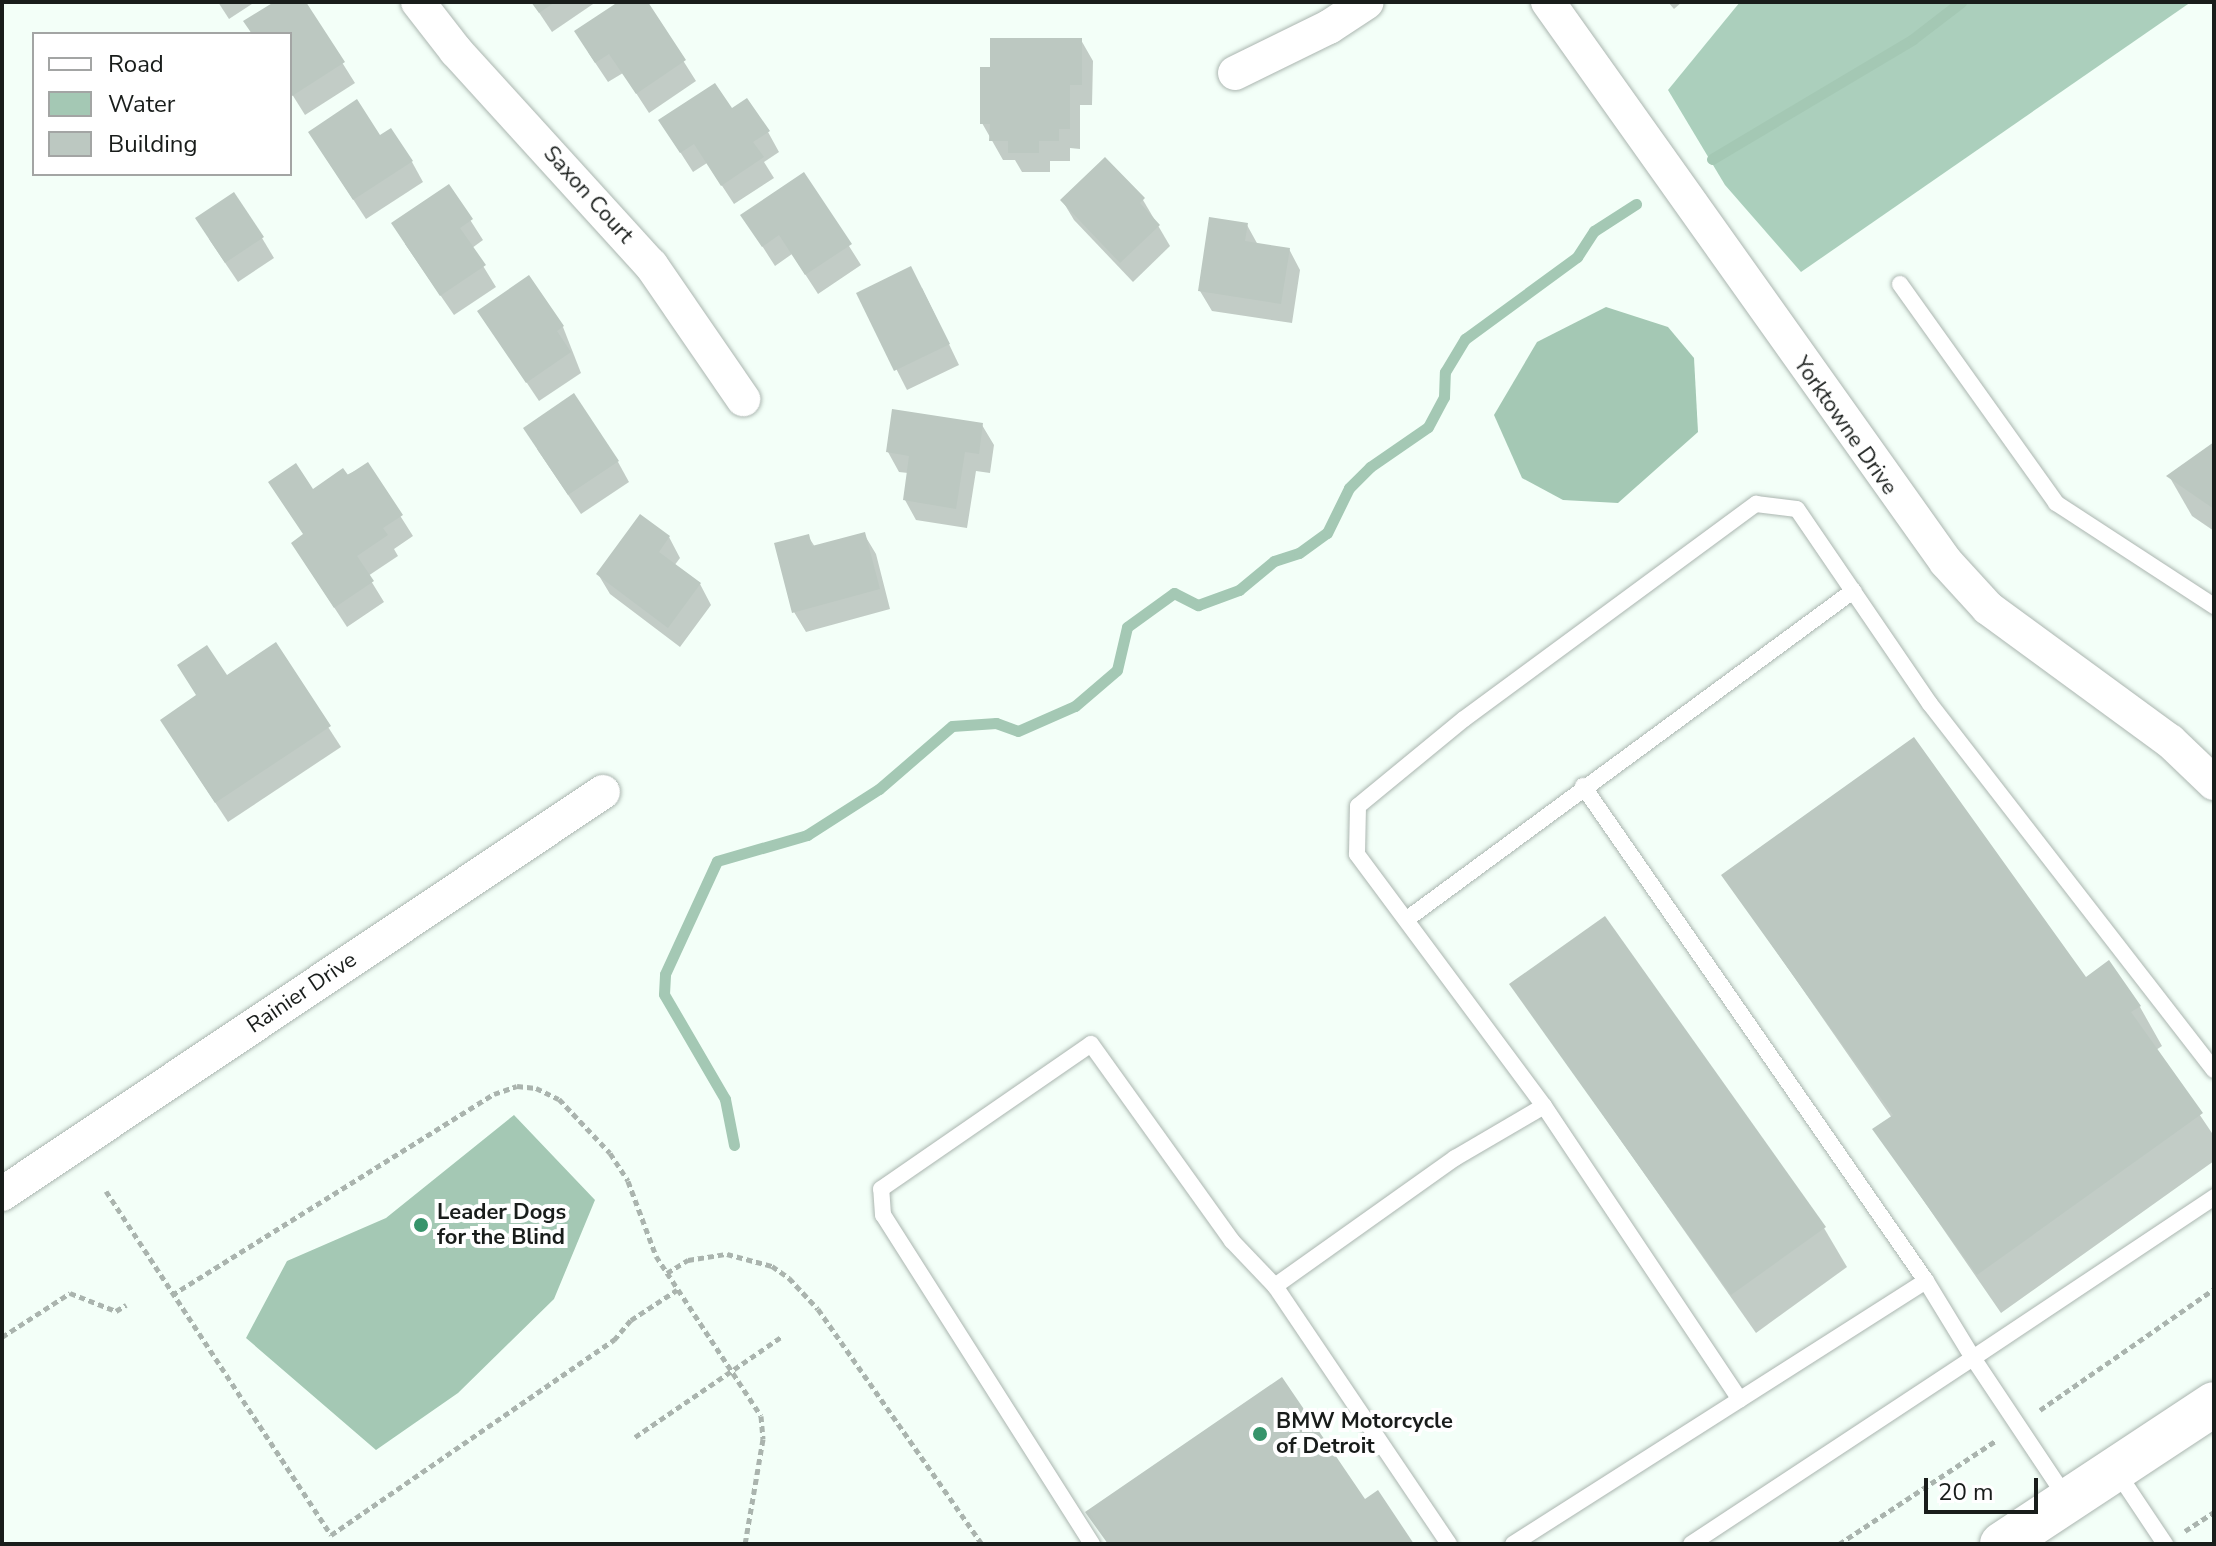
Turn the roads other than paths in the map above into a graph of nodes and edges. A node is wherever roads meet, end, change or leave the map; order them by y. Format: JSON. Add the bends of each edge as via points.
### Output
{"nodes":[{"id":1,"x":418,"y":2,"type":"edge"},
{"id":2,"x":1367,"y":2,"type":"edge"},
{"id":3,"x":1548,"y":2,"type":"edge"},
{"id":4,"x":1235,"y":73,"type":"dead end"},
{"id":5,"x":1900,"y":284,"type":"dead end"},
{"id":6,"x":743,"y":399,"type":"dead end"},
{"id":7,"x":1853,"y":591,"type":"junction"},
{"id":8,"x":2214,"y":606,"type":"edge"},
{"id":9,"x":2214,"y":783,"type":"edge"},
{"id":10,"x":1583,"y":786,"type":"junction"},
{"id":11,"x":603,"y":792,"type":"dead end"},
{"id":12,"x":1407,"y":919,"type":"junction"},
{"id":13,"x":2214,"y":1070,"type":"edge"},
{"id":14,"x":1544,"y":1106,"type":"junction"},
{"id":15,"x":2,"y":1194,"type":"edge"},
{"id":16,"x":2214,"y":1197,"type":"edge"},
{"id":17,"x":1926,"y":1281,"type":"junction"},
{"id":18,"x":1275,"y":1286,"type":"junction"},
{"id":19,"x":1973,"y":1358,"type":"junction"},
{"id":20,"x":1740,"y":1400,"type":"junction"},
{"id":21,"x":2214,"y":1404,"type":"edge"},
{"id":22,"x":2114,"y":1468,"type":"junction"},
{"id":23,"x":2068,"y":1500,"type":"junction"},
{"id":24,"x":1092,"y":1544,"type":"edge"},
{"id":25,"x":1449,"y":1544,"type":"edge"},
{"id":26,"x":1513,"y":1544,"type":"edge"},
{"id":27,"x":1691,"y":1544,"type":"edge"},
{"id":28,"x":2002,"y":1544,"type":"edge"},
{"id":29,"x":2165,"y":1544,"type":"edge"}],
"edges":[{"from":1,"to":6,"type":"street","name":"Saxon Court","via":[[456,51],[651,265]]},
{"from":2,"to":4,"type":"street","via":[[1329,27]]},
{"from":3,"to":9,"type":"street","name":"Yorktowne Drive","via":[[1946,562],[1988,608],[2170,741]]},
{"from":5,"to":8,"type":"lane","via":[[2056,503]]},
{"from":7,"to":10,"type":"lane"},
{"from":7,"to":12,"type":"lane","via":[[1797,509],[1756,504],[1464,719],[1358,806],[1357,854]]},
{"from":7,"to":13,"type":"lane","via":[[1993,789]]},
{"from":10,"to":12,"type":"lane"},
{"from":10,"to":17,"type":"lane"},
{"from":11,"to":15,"type":"street","name":"Rainier Drive"},
{"from":12,"to":14,"type":"lane"},
{"from":14,"to":18,"type":"lane","via":[[1455,1158]]},
{"from":14,"to":20,"type":"lane"},
{"from":16,"to":19,"type":"lane"},
{"from":17,"to":19,"type":"lane"},
{"from":17,"to":20,"type":"lane"},
{"from":18,"to":24,"type":"lane","via":[[1232,1241],[1091,1044],[881,1189],[883,1215]]},
{"from":18,"to":25,"type":"lane"},
{"from":19,"to":23,"type":"lane"},
{"from":19,"to":27,"type":"lane"},
{"from":20,"to":26,"type":"lane"},
{"from":21,"to":22,"type":"main road"},
{"from":22,"to":23,"type":"main road"},
{"from":22,"to":29,"type":"lane"},
{"from":23,"to":28,"type":"main road"}]}
